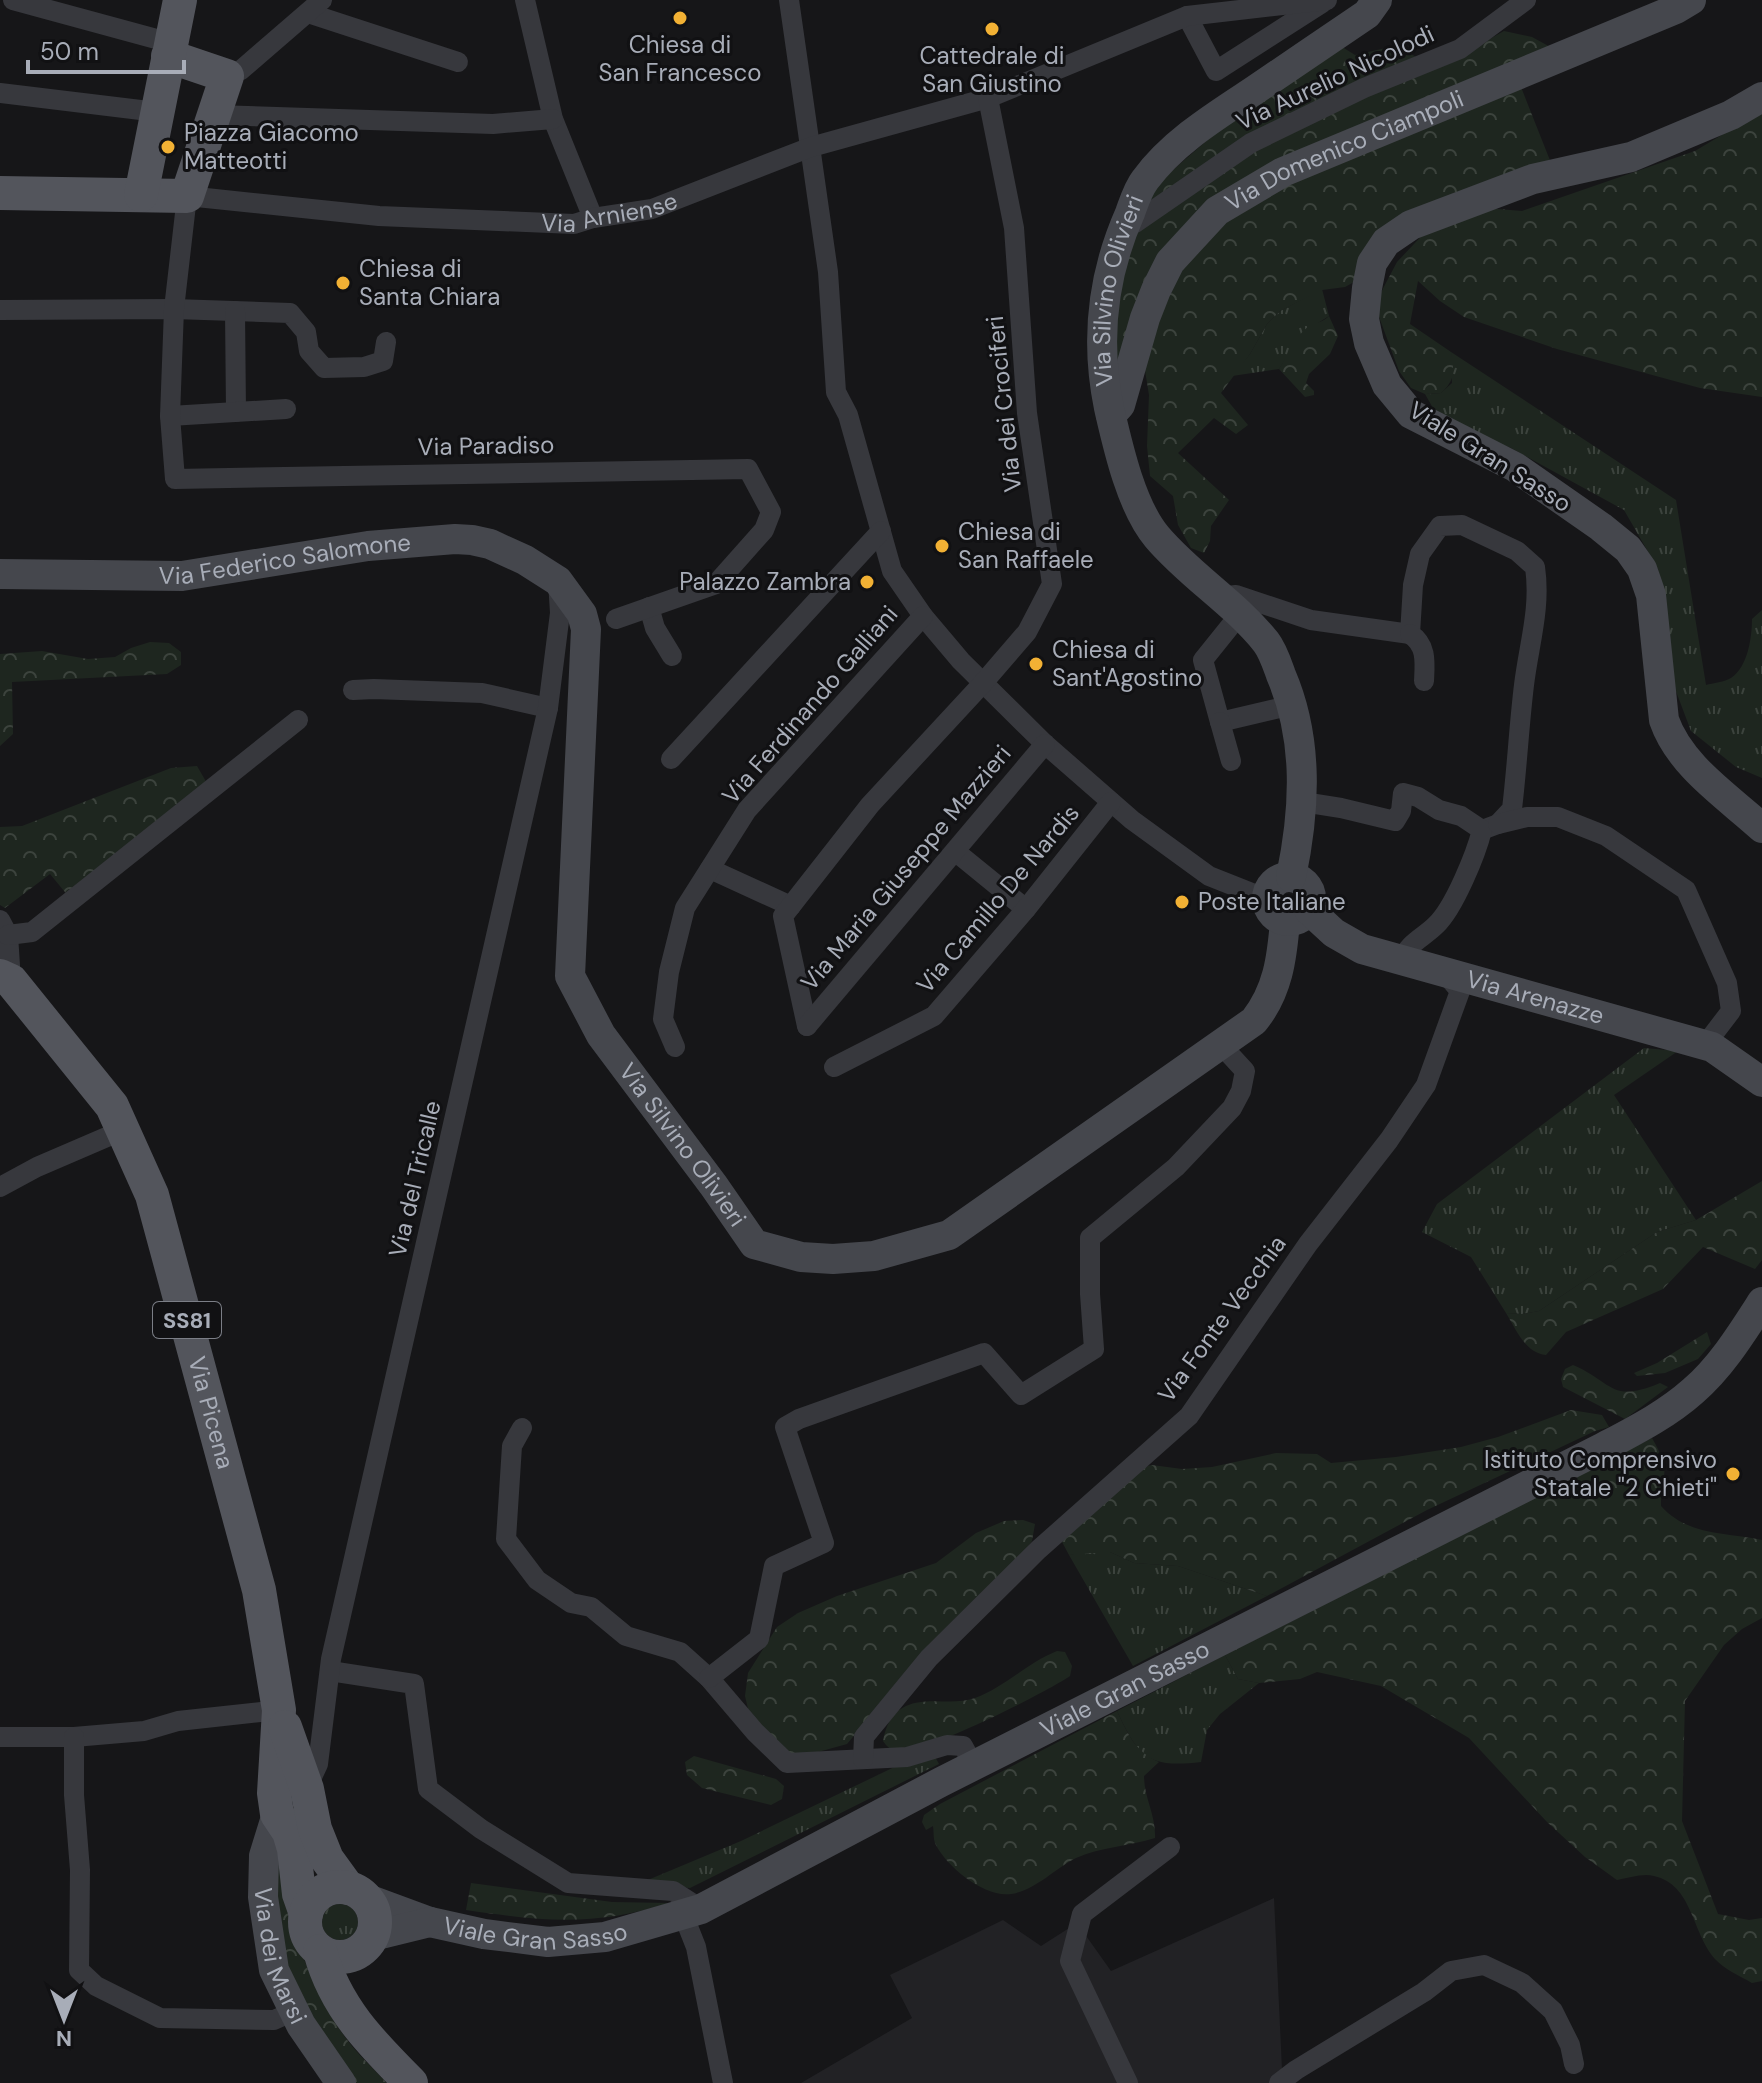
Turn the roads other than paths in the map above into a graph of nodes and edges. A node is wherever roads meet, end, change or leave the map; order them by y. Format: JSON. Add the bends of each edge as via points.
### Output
{"nodes":[{"id":1,"x":13,"y":0,"type":"edge"},
{"id":2,"x":180,"y":0,"type":"edge"},
{"id":3,"x":525,"y":0,"type":"edge"},
{"id":4,"x":789,"y":0,"type":"edge"},
{"id":5,"x":1326,"y":0,"type":"edge"},
{"id":6,"x":1377,"y":0,"type":"edge"},
{"id":7,"x":1526,"y":0,"type":"edge"},
{"id":8,"x":1691,"y":0,"type":"edge"},
{"id":9,"x":315,"y":6,"type":"edge"},
{"id":10,"x":1187,"y":16,"type":"junction"},
{"id":11,"x":170,"y":49,"type":"junction"},
{"id":12,"x":458,"y":62,"type":"dead end"},
{"id":13,"x":227,"y":76,"type":"junction"},
{"id":14,"x":0,"y":93,"type":"edge"},
{"id":15,"x":1762,"y":97,"type":"edge"},
{"id":16,"x":988,"y":98,"type":"junction"},
{"id":17,"x":157,"y":112,"type":"junction"},
{"id":18,"x":215,"y":115,"type":"junction"},
{"id":19,"x":553,"y":119,"type":"junction"},
{"id":20,"x":811,"y":147,"type":"junction"},
{"id":21,"x":0,"y":193,"type":"edge"},
{"id":22,"x":141,"y":195,"type":"junction"},
{"id":23,"x":187,"y":196,"type":"junction"},
{"id":24,"x":593,"y":218,"type":"junction"},
{"id":25,"x":1125,"y":225,"type":"junction"},
{"id":26,"x":174,"y":309,"type":"junction"},
{"id":27,"x":0,"y":310,"type":"edge"},
{"id":28,"x":235,"y":311,"type":"junction"},
{"id":29,"x":386,"y":342,"type":"dead end"},
{"id":30,"x":286,"y":409,"type":"dead end"},
{"id":31,"x":236,"y":412,"type":"junction"},
{"id":32,"x":1111,"y":415,"type":"junction"},
{"id":33,"x":170,"y":416,"type":"junction"},
{"id":34,"x":881,"y":531,"type":"junction"},
{"id":35,"x":0,"y":574,"type":"edge"},
{"id":36,"x":558,"y":581,"type":"junction"},
{"id":37,"x":1230,"y":606,"type":"junction"},
{"id":38,"x":649,"y":607,"type":"junction"},
{"id":39,"x":923,"y":616,"type":"junction"},
{"id":40,"x":605,"y":623,"type":"junction"},
{"id":41,"x":1410,"y":634,"type":"junction"},
{"id":42,"x":672,"y":656,"type":"dead end"},
{"id":43,"x":1424,"y":681,"type":"dead end"},
{"id":44,"x":983,"y":683,"type":"junction"},
{"id":45,"x":353,"y":690,"type":"dead end"},
{"id":46,"x":1292,"y":705,"type":"junction"},
{"id":47,"x":548,"y":708,"type":"junction"},
{"id":48,"x":298,"y":720,"type":"dead end"},
{"id":49,"x":1220,"y":722,"type":"junction"},
{"id":50,"x":1045,"y":744,"type":"junction"},
{"id":51,"x":671,"y":759,"type":"dead end"},
{"id":52,"x":1231,"y":761,"type":"dead end"},
{"id":53,"x":1111,"y":802,"type":"junction"},
{"id":54,"x":1303,"y":802,"type":"junction"},
{"id":55,"x":1490,"y":827,"type":"junction"},
{"id":56,"x":1762,"y":828,"type":"edge"},
{"id":57,"x":956,"y":852,"type":"junction"},
{"id":58,"x":710,"y":869,"type":"junction"},
{"id":59,"x":1026,"y":909,"type":"junction"},
{"id":60,"x":1287,"y":910,"type":"junction"},
{"id":61,"x":787,"y":911,"type":"junction"},
{"id":62,"x":4,"y":927,"type":"edge"},
{"id":63,"x":1402,"y":960,"type":"junction"},
{"id":64,"x":1444,"y":972,"type":"junction"},
{"id":65,"x":3,"y":979,"type":"edge"},
{"id":66,"x":1705,"y":1045,"type":"junction"},
{"id":67,"x":1222,"y":1046,"type":"junction"},
{"id":68,"x":675,"y":1047,"type":"dead end"},
{"id":69,"x":834,"y":1067,"type":"dead end"},
{"id":70,"x":1762,"y":1082,"type":"edge"},
{"id":71,"x":123,"y":1130,"type":"junction"},
{"id":72,"x":0,"y":1187,"type":"edge"},
{"id":73,"x":1762,"y":1302,"type":"edge"},
{"id":74,"x":522,"y":1428,"type":"dead end"},
{"id":75,"x":330,"y":1671,"type":"junction"},
{"id":76,"x":709,"y":1678,"type":"junction"},
{"id":77,"x":279,"y":1710,"type":"junction"},
{"id":78,"x":0,"y":1737,"type":"edge"},
{"id":79,"x":74,"y":1737,"type":"junction"},
{"id":80,"x":863,"y":1759,"type":"junction"},
{"id":81,"x":974,"y":1766,"type":"junction"},
{"id":82,"x":285,"y":1794,"type":"junction"},
{"id":83,"x":1170,"y":1847,"type":"dead end"},
{"id":84,"x":357,"y":1893,"type":"junction"},
{"id":85,"x":692,"y":1912,"type":"junction"},
{"id":86,"x":306,"y":1914,"type":"junction"},
{"id":87,"x":430,"y":1922,"type":"junction"},
{"id":88,"x":370,"y":1940,"type":"junction"},
{"id":89,"x":320,"y":1951,"type":"junction"},
{"id":90,"x":294,"y":2011,"type":"junction"},
{"id":91,"x":351,"y":2013,"type":"junction"},
{"id":92,"x":1574,"y":2064,"type":"dead end"},
{"id":93,"x":341,"y":2083,"type":"edge"},
{"id":94,"x":411,"y":2083,"type":"edge"},
{"id":95,"x":723,"y":2083,"type":"edge"},
{"id":96,"x":1128,"y":2083,"type":"edge"},
{"id":97,"x":1279,"y":2083,"type":"edge"}],
"edges":[{"from":1,"to":11,"type":"street"},
{"from":2,"to":11,"type":"main road"},
{"from":3,"to":19,"type":"street"},
{"from":4,"to":20,"type":"street"},
{"from":5,"to":10,"type":"street","name":"Via Arniense"},
{"from":5,"to":10,"type":"street","name":"Via Arniense","via":[[1216,71]]},
{"from":6,"to":25,"type":"street","name":"Via Silvino Olivieri","via":[[1367,14],[1181,142],[1143,181]]},
{"from":7,"to":25,"type":"street","name":"Via Aurelio Nicolodi","via":[[1460,49],[1251,143]]},
{"from":8,"to":32,"type":"street","name":"Via Domenico Ciampoli","via":[[1283,172],[1217,211],[1170,262],[1145,318],[1120,405]]},
{"from":9,"to":12,"type":"street"},
{"from":9,"to":13,"type":"street","via":[[241,70]]},
{"from":10,"to":16,"type":"street","name":"Via Arniense"},
{"from":11,"to":13,"type":"main road"},
{"from":11,"to":17,"type":"main road"},
{"from":13,"to":18,"type":"main road"},
{"from":14,"to":17,"type":"street"},
{"from":15,"to":56,"type":"street","name":"Viale Gran Sasso","via":[[1631,157],[1533,179],[1411,225],[1386,242],[1372,263],[1364,319],[1387,385],[1411,414],[1515,467],[1628,549],[1651,595],[1670,736],[1684,758]]},
{"from":16,"to":20,"type":"street","name":"Via Arniense"},
{"from":16,"to":44,"type":"street","name":"Via dei Crociferi","via":[[1014,228],[1027,413],[1052,584],[1027,632]]},
{"from":17,"to":22,"type":"main road"},
{"from":18,"to":19,"type":"street","via":[[493,124]]},
{"from":18,"to":23,"type":"main road"},
{"from":19,"to":24,"type":"street"},
{"from":20,"to":24,"type":"street","name":"Via Arniense","via":[[652,209]]},
{"from":20,"to":34,"type":"street","via":[[828,272],[836,392],[848,415]]},
{"from":21,"to":22,"type":"main road","name":"Via Arniense"},
{"from":22,"to":23,"type":"main road","name":"Via Arniense"},
{"from":23,"to":24,"type":"street","name":"Via Arniense","via":[[483,222],[557,226]]},
{"from":23,"to":26,"type":"street"},
{"from":25,"to":32,"type":"street","name":"Via Silvino Olivieri","via":[[1101,325]]},
{"from":26,"to":27,"type":"street"},
{"from":26,"to":28,"type":"street"},
{"from":26,"to":33,"type":"street"},
{"from":28,"to":29,"type":"street","via":[[290,313],[324,368],[383,361]]},
{"from":28,"to":31,"type":"street"},
{"from":30,"to":31,"type":"street"},
{"from":31,"to":33,"type":"street"},
{"from":32,"to":37,"type":"street","name":"Via Silvino Olivieri","via":[[1144,517]]},
{"from":33,"to":38,"type":"street","name":"Via Paradiso","via":[[175,479],[748,469],[771,512],[764,530],[716,584]]},
{"from":34,"to":39,"type":"street","via":[[892,571]]},
{"from":34,"to":51,"type":"street"},
{"from":35,"to":36,"type":"street","name":"Via Federico Salomone","via":[[182,576],[368,546],[455,539],[490,544]]},
{"from":36,"to":40,"type":"street","via":[[582,614]]},
{"from":36,"to":47,"type":"street","name":"Via del Tricalle","via":[[560,613]]},
{"from":37,"to":41,"type":"street","via":[[1236,595],[1311,620]]},
{"from":37,"to":46,"type":"street","name":"Via Silvino Olivieri","via":[[1269,645]]},
{"from":37,"to":49,"type":"street","via":[[1203,660]]},
{"from":38,"to":40,"type":"street"},
{"from":38,"to":42,"type":"street"},
{"from":39,"to":44,"type":"street"},
{"from":39,"to":58,"type":"street","name":"Via Ferdinando Galliani","via":[[747,810]]},
{"from":40,"to":67,"type":"street","name":"Via Silvino Olivieri","via":[[570,976],[601,1035],[754,1244],[801,1257],[833,1259],[874,1256],[949,1235]]},
{"from":41,"to":43,"type":"street","via":[[1424,652]]},
{"from":41,"to":55,"type":"street","via":[[1420,554],[1440,526],[1462,525],[1517,551],[1535,567],[1537,615],[1523,692],[1512,809]]},
{"from":44,"to":50,"type":"street"},
{"from":44,"to":61,"type":"street","name":"Via dei Crociferi","via":[[870,805]]},
{"from":45,"to":47,"type":"street","via":[[482,693]]},
{"from":46,"to":49,"type":"street"},
{"from":46,"to":54,"type":"street","name":"Via Silvino Olivieri"},
{"from":47,"to":75,"type":"street","name":"Via del Tricalle"},
{"from":48,"to":62,"type":"street","via":[[32,932]]},
{"from":49,"to":52,"type":"street"},
{"from":50,"to":53,"type":"street"},
{"from":50,"to":57,"type":"street","name":"Via Maria Giuseppe Mazzieri"},
{"from":53,"to":59,"type":"street","name":"Via Camillo De Nardis"},
{"from":53,"to":60,"type":"street","via":[[1220,882]]},
{"from":54,"to":55,"type":"street","via":[[1395,821],[1403,793]]},
{"from":54,"to":60,"type":"street","name":"Via Silvino Olivieri","via":[[1291,877],[1305,883],[1311,903]]},
{"from":55,"to":63,"type":"street","via":[[1438,924],[1407,948]]},
{"from":55,"to":66,"type":"street","via":[[1527,817],[1558,817],[1606,836],[1686,890],[1727,983],[1731,1011]]},
{"from":57,"to":59,"type":"street"},
{"from":57,"to":61,"type":"street","name":"Via Maria Giuseppe Mazzieri","via":[[807,1026]]},
{"from":58,"to":61,"type":"street"},
{"from":58,"to":68,"type":"street","name":"Via Ferdinando Galliani","via":[[685,908],[669,972],[663,1019]]},
{"from":59,"to":69,"type":"street","name":"Via Camillo De Nardis","via":[[934,1016]]},
{"from":60,"to":63,"type":"street","name":"Via Arenazze","via":[[1362,949]]},
{"from":60,"to":67,"type":"street","name":"Via Silvino Olivieri","via":[[1280,968],[1270,996],[1254,1021]]},
{"from":62,"to":65,"type":"street"},
{"from":63,"to":64,"type":"street","name":"Via Arenazze"},
{"from":64,"to":66,"type":"street","name":"Via Arenazze"},
{"from":64,"to":80,"type":"street","name":"Via Fonte Vecchia","via":[[1460,991],[1426,1085],[1189,1416],[1038,1550],[929,1658],[864,1737]]},
{"from":65,"to":71,"type":"main road","name":"Via Picena","number":"SS81","via":[[112,1106]]},
{"from":66,"to":70,"type":"street","name":"Via Arenazze"},
{"from":67,"to":76,"type":"street","via":[[1245,1071],[1232,1108],[1176,1167],[1090,1238],[1094,1349],[1021,1395],[984,1353],[785,1427],[824,1543],[774,1566],[759,1639]]},
{"from":71,"to":72,"type":"street"},
{"from":71,"to":77,"type":"main road","name":"Via Picena","number":"SS81","via":[[152,1195],[183,1305],[259,1590]]},
{"from":73,"to":81,"type":"street","name":"Viale Gran Sasso","via":[[1726,1354],[1693,1391],[1663,1414]]},
{"from":74,"to":76,"type":"street","via":[[512,1446],[506,1539],[537,1580],[571,1603],[591,1607],[626,1636],[680,1652]]},
{"from":75,"to":82,"type":"street","name":"Via del Tricalle","via":[[318,1764],[312,1777]]},
{"from":75,"to":85,"type":"street","via":[[414,1684],[428,1789],[481,1829],[568,1883],[673,1891]]},
{"from":76,"to":80,"type":"street","via":[[787,1763]]},
{"from":77,"to":79,"type":"street"},
{"from":77,"to":82,"type":"main road","name":"Via Picena","number":"SS81"},
{"from":78,"to":79,"type":"street"},
{"from":79,"to":90,"type":"street","via":[[79,1970],[96,1986],[160,2018],[274,2020]]},
{"from":80,"to":81,"type":"street","via":[[963,1746]]},
{"from":81,"to":85,"type":"street","name":"Viale Gran Sasso"},
{"from":82,"to":84,"type":"main road","name":"Via Picena","number":"SS81","via":[[315,1829],[327,1859]]},
{"from":82,"to":86,"type":"main road","name":"Via Picena","number":"SS81"},
{"from":82,"to":90,"type":"street","name":"Via dei Marsi","via":[[264,1856],[263,1897],[274,1970]]},
{"from":83,"to":96,"type":"street","via":[[1082,1914],[1070,1961]]},
{"from":84,"to":86,"type":"main road","via":[[327,1890],[317,1895]]},
{"from":84,"to":87,"type":"street","name":"Viale Gran Sasso"},
{"from":84,"to":88,"type":"main road","number":"SS81","via":[[375,1916]]},
{"from":85,"to":87,"type":"street","name":"Viale Gran Sasso","via":[[605,1937],[548,1942]]},
{"from":85,"to":95,"type":"street"},
{"from":86,"to":89,"type":"main road","number":"SS81","via":[[307,1934]]},
{"from":87,"to":88,"type":"street","name":"Viale Gran Sasso"},
{"from":88,"to":89,"type":"main road","via":[[350,1956]]},
{"from":88,"to":91,"type":"main road","via":[[356,1973]]},
{"from":89,"to":91,"type":"main road","number":"SS81","via":[[327,1979]]},
{"from":90,"to":93,"type":"street","name":"Via dei Marsi"},
{"from":91,"to":94,"type":"main road","number":"SS81","via":[[363,2034]]},
{"from":92,"to":97,"type":"street","via":[[1553,2011],[1522,1983],[1484,1965],[1451,1971]]}]}
